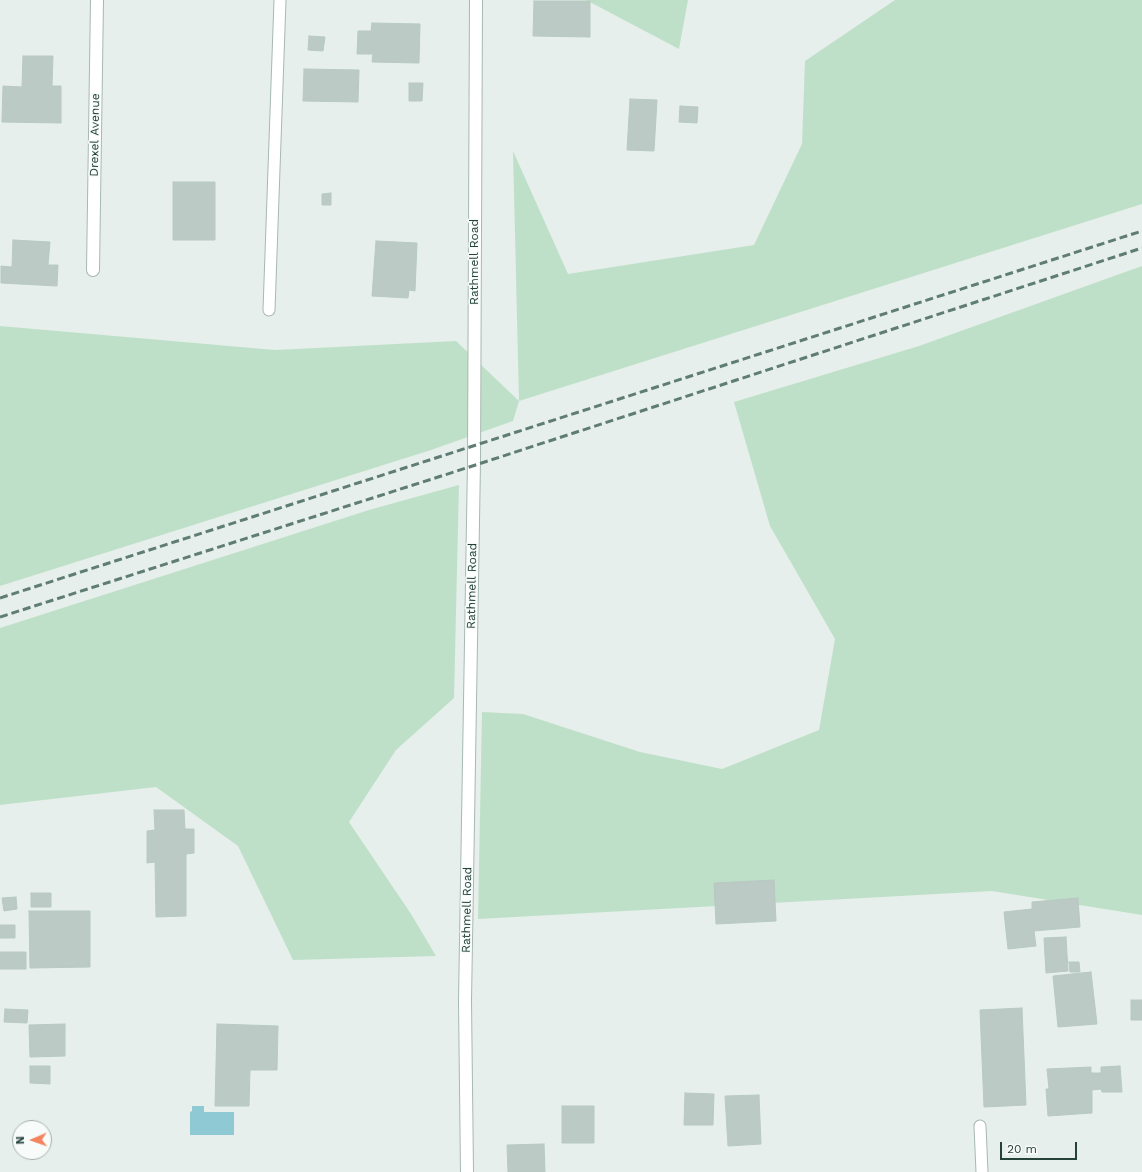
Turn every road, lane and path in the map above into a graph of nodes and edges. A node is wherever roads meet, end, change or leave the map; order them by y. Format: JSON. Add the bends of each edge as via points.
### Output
{"nodes":[{"id":1,"x":97,"y":0,"type":"edge"},
{"id":2,"x":280,"y":0,"type":"edge"},
{"id":3,"x":476,"y":0,"type":"edge"},
{"id":4,"x":93,"y":270,"type":"dead end"},
{"id":5,"x":269,"y":310,"type":"dead end"},
{"id":6,"x":980,"y":1126,"type":"dead end"},
{"id":7,"x":467,"y":1172,"type":"edge"},
{"id":8,"x":982,"y":1172,"type":"edge"}],
"edges":[{"from":1,"to":4,"type":"street","name":"Drexel Avenue"},
{"from":2,"to":5,"type":"lane"},
{"from":3,"to":7,"type":"street","name":"Rathmell Road","via":[[474,462],[465,1001]]},
{"from":6,"to":8,"type":"lane"}]}
